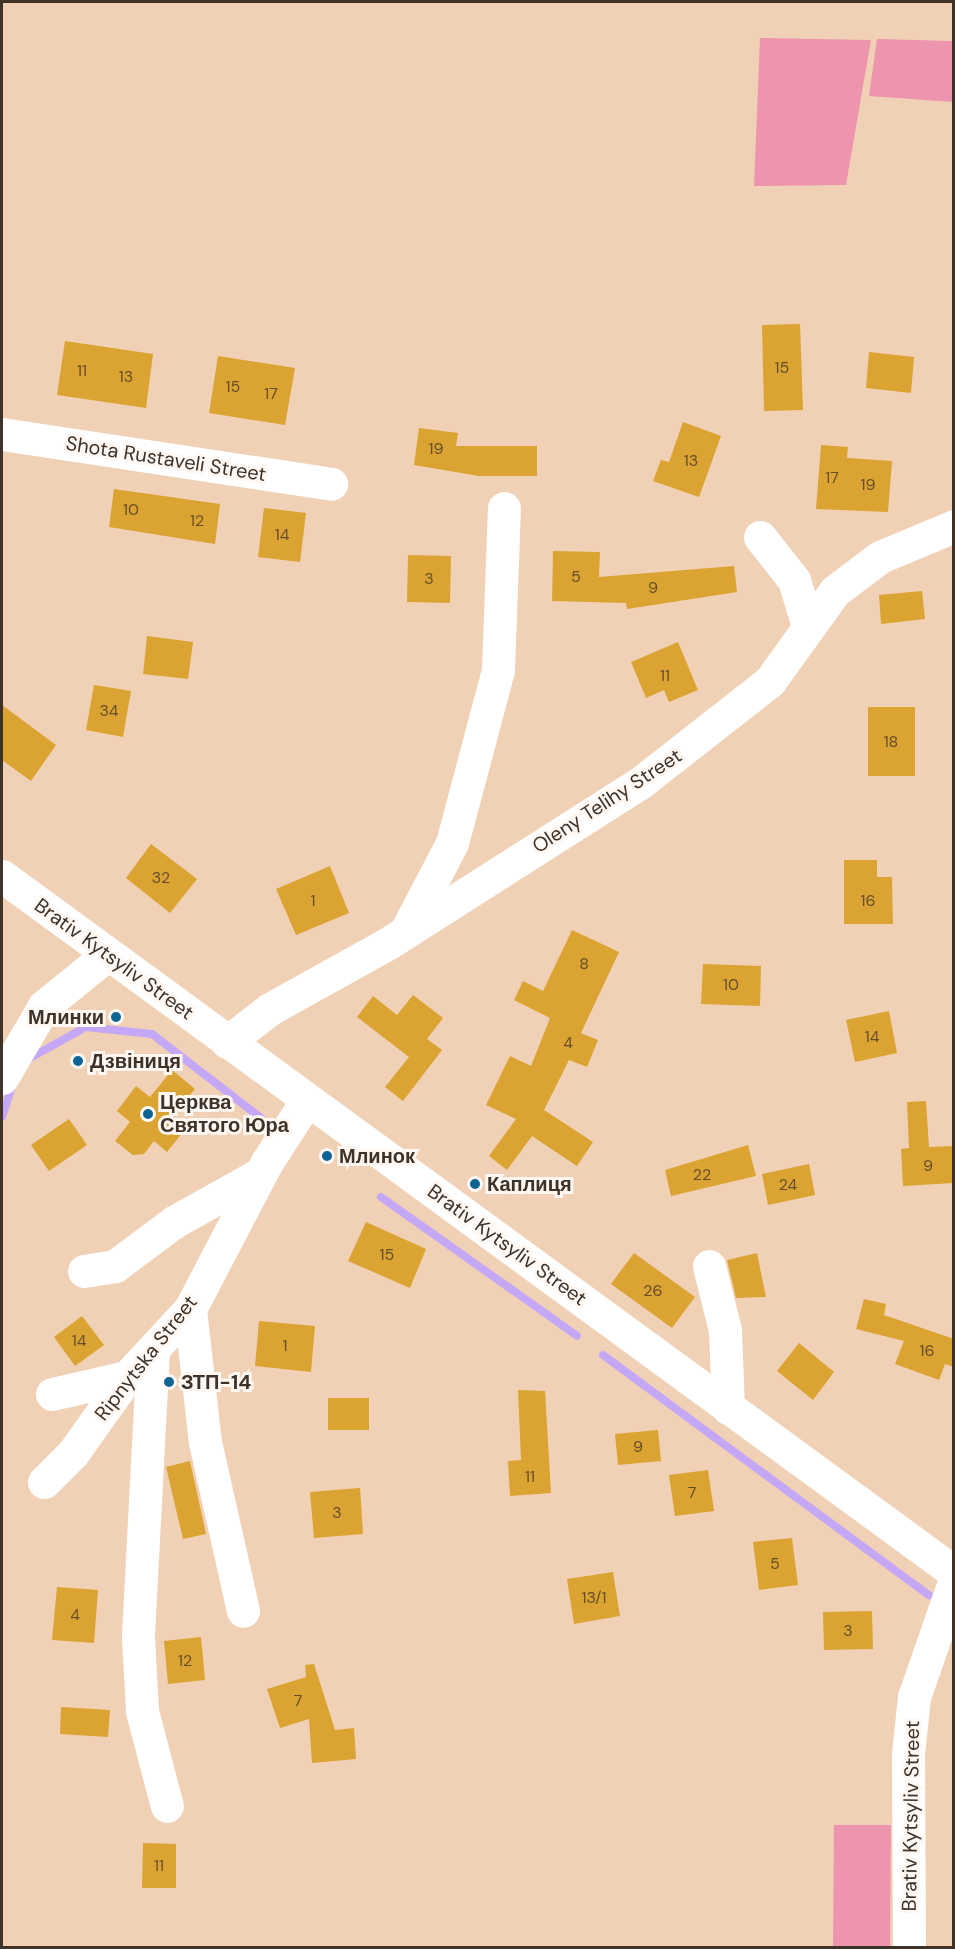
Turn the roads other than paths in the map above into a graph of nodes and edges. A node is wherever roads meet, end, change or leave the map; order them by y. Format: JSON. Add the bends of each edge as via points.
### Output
{"nodes":[{"id":1,"x":2,"y":434,"type":"edge"},
{"id":2,"x":331,"y":484,"type":"dead end"},
{"id":3,"x":504,"y":508,"type":"dead end"},
{"id":4,"x":954,"y":526,"type":"edge"},
{"id":5,"x":760,"y":537,"type":"dead end"},
{"id":6,"x":807,"y":623,"type":"junction"},
{"id":7,"x":2,"y":876,"type":"edge"},
{"id":8,"x":406,"y":931,"type":"junction"},
{"id":9,"x":107,"y":955,"type":"junction"},
{"id":10,"x":226,"y":1042,"type":"junction"},
{"id":11,"x":2,"y":1078,"type":"edge"},
{"id":12,"x":307,"y":1100,"type":"junction"},
{"id":13,"x":260,"y":1174,"type":"junction"},
{"id":14,"x":709,"y":1266,"type":"dead end"},
{"id":15,"x":84,"y":1271,"type":"dead end"},
{"id":16,"x":190,"y":1309,"type":"junction"},
{"id":17,"x":153,"y":1349,"type":"junction"},
{"id":18,"x":127,"y":1377,"type":"junction"},
{"id":19,"x":52,"y":1394,"type":"dead end"},
{"id":20,"x":728,"y":1408,"type":"junction"},
{"id":21,"x":44,"y":1482,"type":"dead end"},
{"id":22,"x":954,"y":1572,"type":"edge"},
{"id":23,"x":954,"y":1582,"type":"edge"},
{"id":24,"x":243,"y":1611,"type":"dead end"},
{"id":25,"x":167,"y":1806,"type":"dead end"},
{"id":26,"x":909,"y":1947,"type":"edge"}],
"edges":[{"from":1,"to":2,"type":"street","name":"Shota Rustaveli Street"},
{"from":3,"to":8,"type":"street","via":[[498,670],[452,843]]},
{"from":4,"to":6,"type":"street","name":"Oleny Telihy Street","via":[[879,557],[835,591]]},
{"from":5,"to":6,"type":"street","via":[[794,580]]},
{"from":6,"to":8,"type":"street","name":"Oleny Telihy Street","via":[[770,681],[725,722],[640,783]]},
{"from":7,"to":9,"type":"street","name":"Brativ Kytsyliv Street"},
{"from":8,"to":10,"type":"street","name":"Oleny Telihy Street","via":[[270,1009]]},
{"from":9,"to":10,"type":"street","name":"Brativ Kytsyliv Street"},
{"from":9,"to":11,"type":"street","via":[[44,1006]]},
{"from":10,"to":12,"type":"street","name":"Brativ Kytsyliv Street"},
{"from":12,"to":13,"type":"street","name":"Ripnytska Street"},
{"from":12,"to":20,"type":"street","name":"Brativ Kytsyliv Street"},
{"from":13,"to":15,"type":"street","via":[[174,1222],[115,1266]]},
{"from":13,"to":16,"type":"street","name":"Ripnytska Street"},
{"from":14,"to":20,"type":"street","via":[[725,1330]]},
{"from":16,"to":17,"type":"street","name":"Ripnytska Street"},
{"from":16,"to":24,"type":"street","via":[[205,1443]]},
{"from":17,"to":18,"type":"street","name":"Ripnytska Street"},
{"from":17,"to":25,"type":"street","via":[[138,1637],[142,1710]]},
{"from":18,"to":19,"type":"street"},
{"from":18,"to":21,"type":"street","name":"Ripnytska Street","via":[[73,1453]]},
{"from":20,"to":22,"type":"street","name":"Brativ Kytsyliv Street"},
{"from":23,"to":26,"type":"street","name":"Brativ Kytsyliv Street","via":[[914,1697],[908,1754]]}]}
